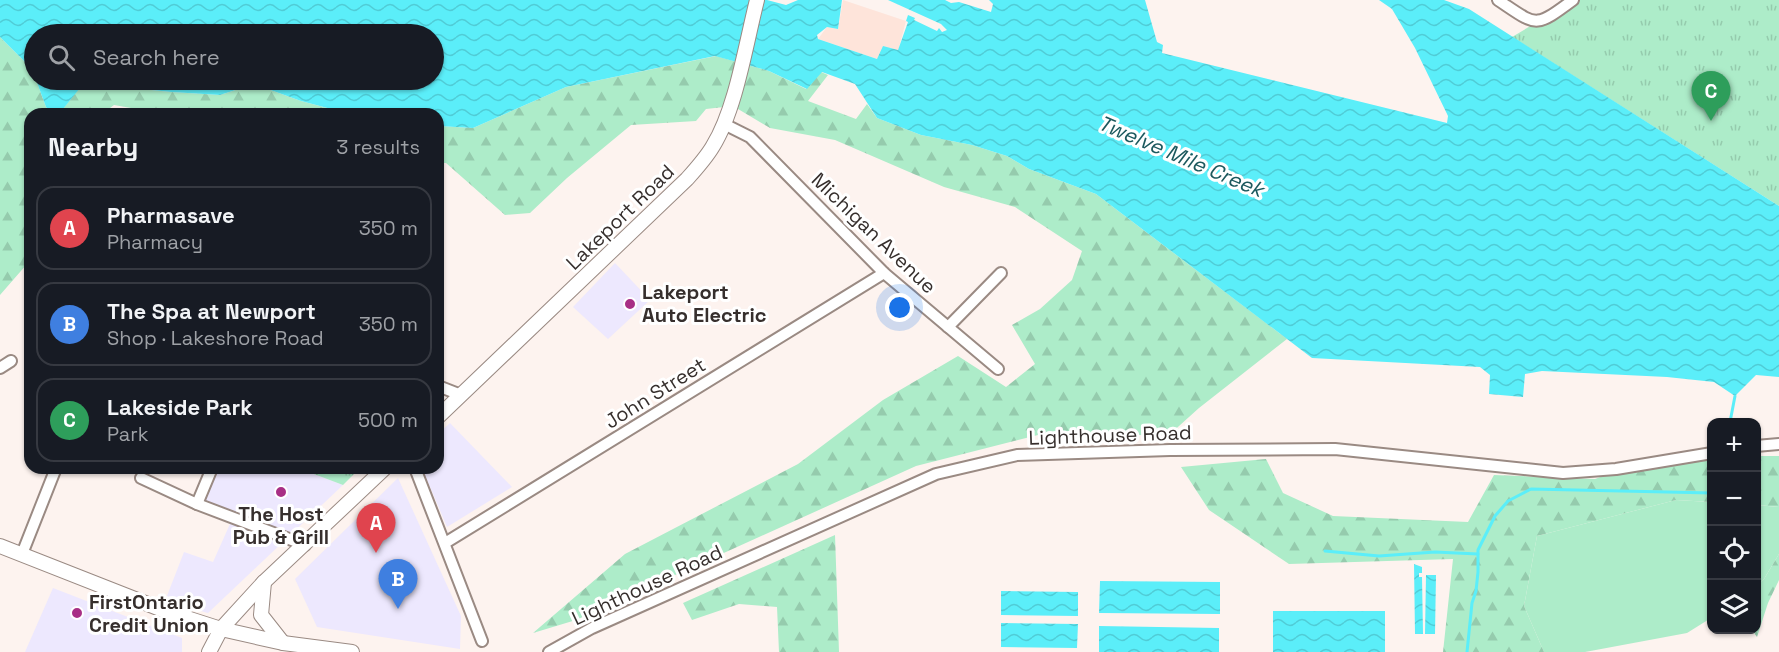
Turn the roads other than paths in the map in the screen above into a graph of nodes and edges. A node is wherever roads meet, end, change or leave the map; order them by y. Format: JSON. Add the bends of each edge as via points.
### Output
{"nodes":[{"id":1,"x":757,"y":0,"type":"edge"},
{"id":2,"x":1498,"y":0,"type":"edge"},
{"id":3,"x":1573,"y":0,"type":"edge"},
{"id":4,"x":724,"y":124,"type":"junction"},
{"id":5,"x":884,"y":273,"type":"junction"},
{"id":6,"x":1001,"y":273,"type":"dead end"},
{"id":7,"x":948,"y":327,"type":"junction"},
{"id":8,"x":11,"y":362,"type":"dead end"},
{"id":9,"x":0,"y":368,"type":"edge"},
{"id":10,"x":998,"y":369,"type":"dead end"},
{"id":11,"x":444,"y":388,"type":"edge"},
{"id":12,"x":461,"y":395,"type":"junction"},
{"id":13,"x":444,"y":411,"type":"edge"},
{"id":14,"x":1779,"y":444,"type":"edge"},
{"id":15,"x":1761,"y":446,"type":"edge"},
{"id":16,"x":1707,"y":454,"type":"edge"},
{"id":17,"x":54,"y":474,"type":"edge"},
{"id":18,"x":210,"y":474,"type":"edge"},
{"id":19,"x":379,"y":474,"type":"edge"},
{"id":20,"x":417,"y":474,"type":"edge"},
{"id":21,"x":141,"y":478,"type":"dead end"},
{"id":22,"x":197,"y":504,"type":"junction"},
{"id":23,"x":445,"y":543,"type":"junction"},
{"id":24,"x":305,"y":545,"type":"junction"},
{"id":25,"x":0,"y":546,"type":"edge"},
{"id":26,"x":22,"y":554,"type":"junction"},
{"id":27,"x":264,"y":582,"type":"junction"},
{"id":28,"x":221,"y":629,"type":"junction"},
{"id":29,"x":482,"y":641,"type":"dead end"},
{"id":30,"x":283,"y":643,"type":"junction"},
{"id":31,"x":209,"y":652,"type":"edge"},
{"id":32,"x":352,"y":652,"type":"edge"},
{"id":33,"x":549,"y":652,"type":"edge"}],
"edges":[{"from":1,"to":4,"type":"main road","name":"Lakeport Road"},
{"from":2,"to":3,"type":"street","via":[[1525,18],[1538,21],[1554,15]]},
{"from":4,"to":5,"type":"street","name":"Michigan Avenue","via":[[750,137]]},
{"from":4,"to":12,"type":"main road","name":"Lakeport Road","via":[[713,147],[687,179]]},
{"from":5,"to":7,"type":"street","name":"Michigan Avenue"},
{"from":5,"to":23,"type":"street","name":"John Street"},
{"from":6,"to":7,"type":"street"},
{"from":7,"to":10,"type":"street","name":"Michigan Avenue"},
{"from":8,"to":9,"type":"street"},
{"from":11,"to":12,"type":"street"},
{"from":12,"to":13,"type":"main road","name":"Lakeport Road"},
{"from":14,"to":15,"type":"street"},
{"from":16,"to":33,"type":"street","name":"Lighthouse Road","via":[[1616,469],[1563,473],[1335,449],[1017,456],[936,474],[592,628]]},
{"from":17,"to":26,"type":"street"},
{"from":18,"to":22,"type":"street"},
{"from":19,"to":24,"type":"main road"},
{"from":20,"to":23,"type":"street"},
{"from":21,"to":22,"type":"street"},
{"from":22,"to":24,"type":"street"},
{"from":23,"to":29,"type":"street"},
{"from":24,"to":27,"type":"main road"},
{"from":25,"to":26,"type":"main road"},
{"from":26,"to":28,"type":"main road"},
{"from":27,"to":28,"type":"main road"},
{"from":27,"to":30,"type":"main road","via":[[261,615]]},
{"from":28,"to":30,"type":"main road"},
{"from":28,"to":31,"type":"main road"},
{"from":30,"to":32,"type":"main road"}]}
